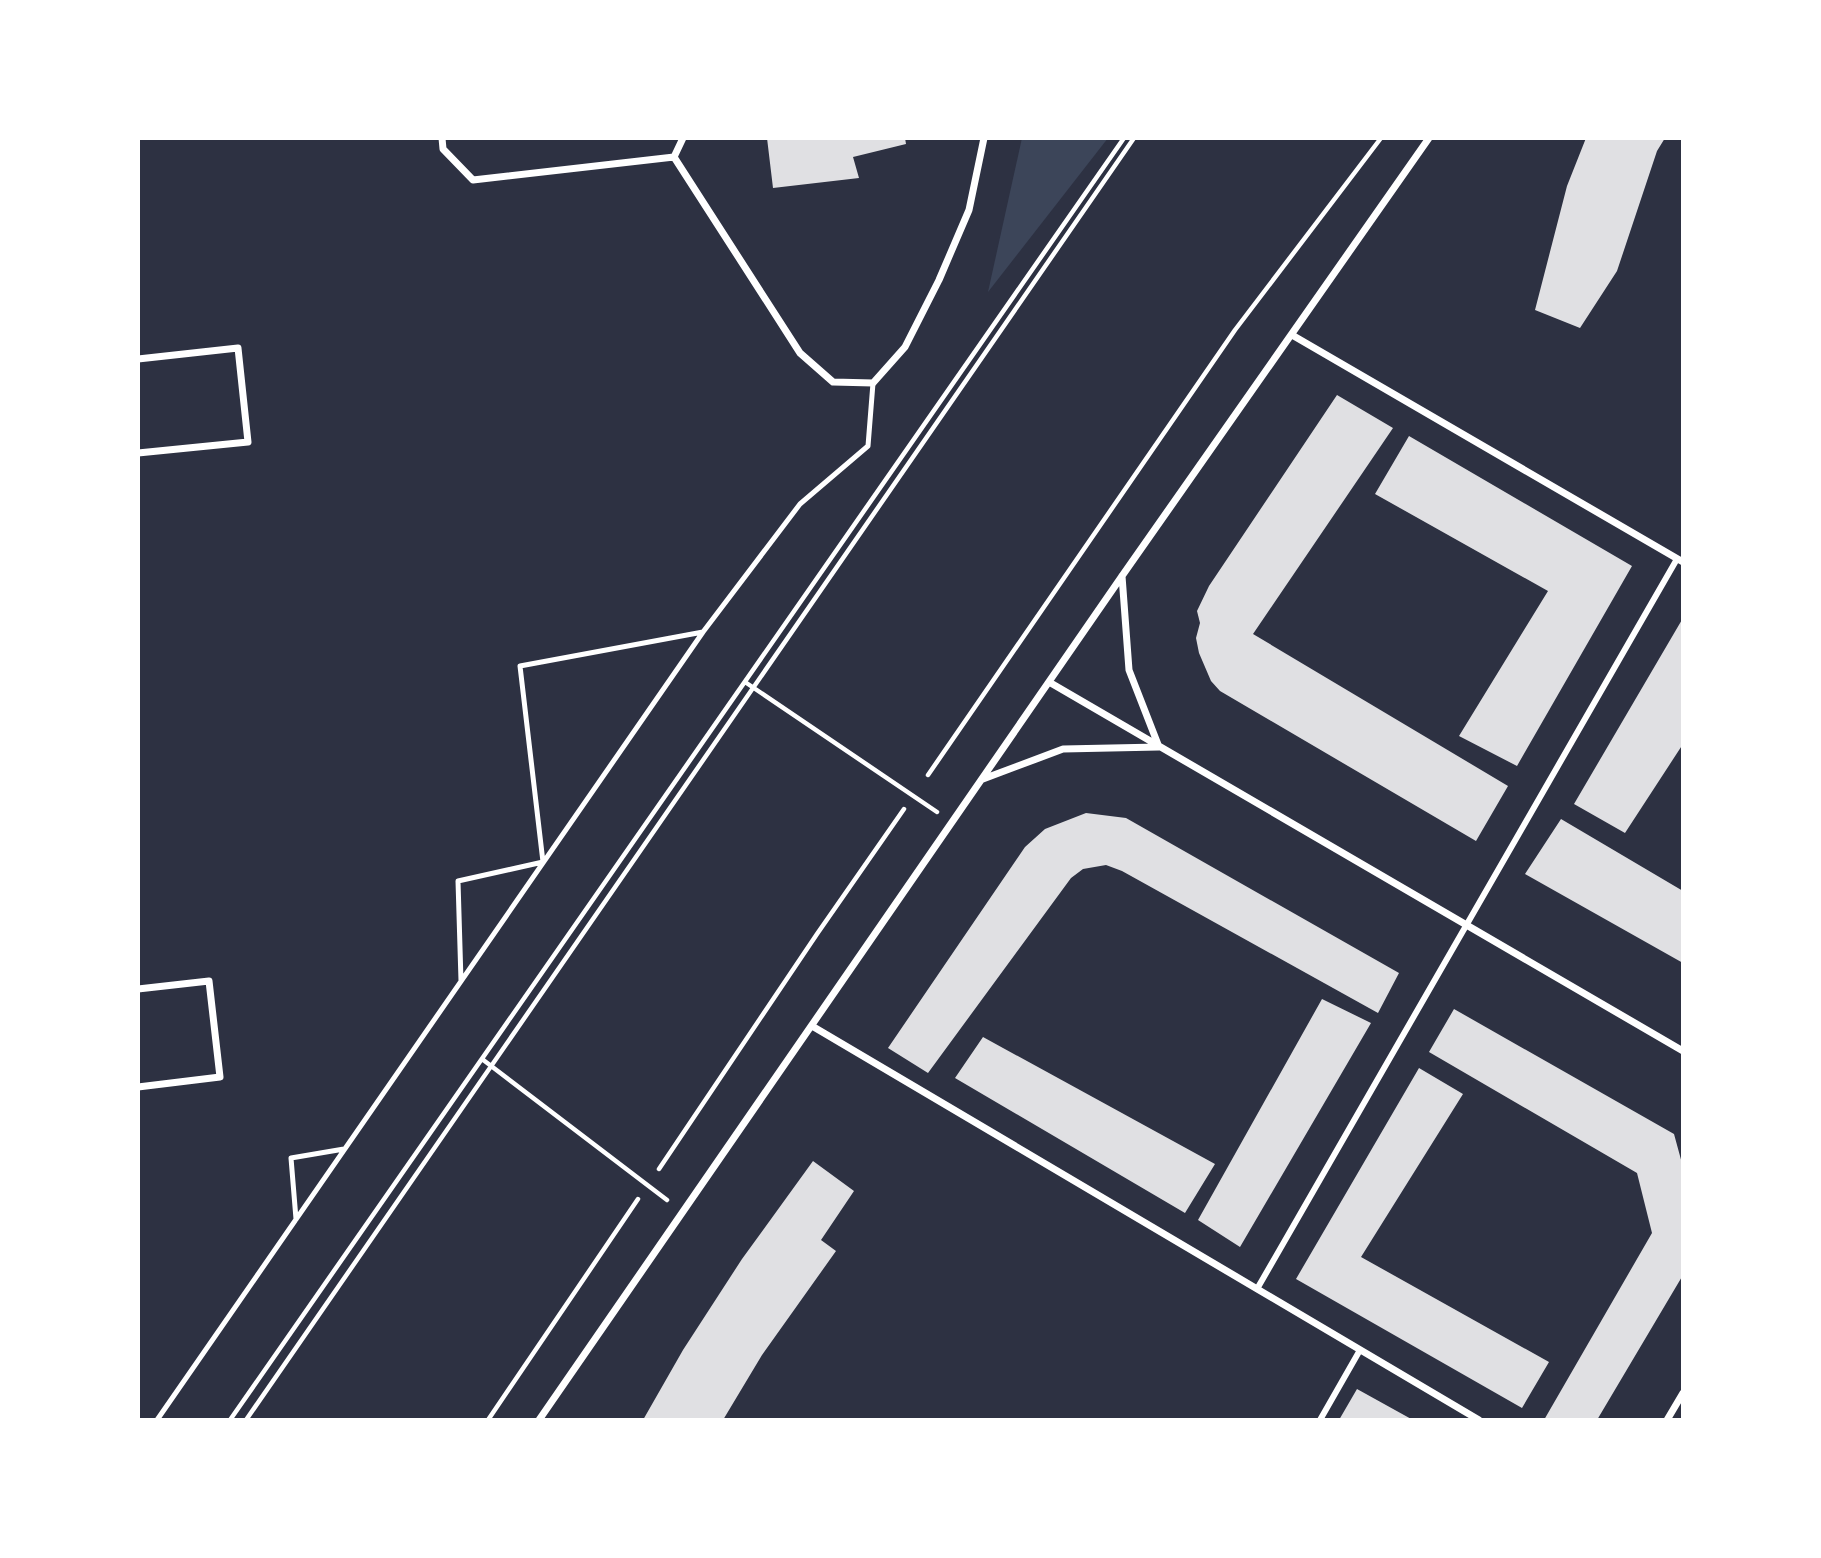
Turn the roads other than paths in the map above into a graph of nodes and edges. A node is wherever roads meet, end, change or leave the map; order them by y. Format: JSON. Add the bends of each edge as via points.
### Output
{"nodes":[{"id":1,"x":442,"y":138,"type":"edge"},
{"id":2,"x":683,"y":138,"type":"edge"},
{"id":3,"x":984,"y":138,"type":"edge"},
{"id":4,"x":1429,"y":138,"type":"edge"},
{"id":5,"x":674,"y":157,"type":"junction"},
{"id":6,"x":1292,"y":335,"type":"junction"},
{"id":7,"x":138,"y":359,"type":"edge"},
{"id":8,"x":873,"y":383,"type":"junction"},
{"id":9,"x":138,"y":453,"type":"edge"},
{"id":10,"x":1680,"y":560,"type":"edge"},
{"id":11,"x":1122,"y":576,"type":"junction"},
{"id":12,"x":703,"y":632,"type":"junction"},
{"id":13,"x":1049,"y":682,"type":"junction"},
{"id":14,"x":1159,"y":747,"type":"junction"},
{"id":15,"x":982,"y":779,"type":"junction"},
{"id":16,"x":544,"y":862,"type":"junction"},
{"id":17,"x":1466,"y":925,"type":"junction"},
{"id":18,"x":461,"y":981,"type":"junction"},
{"id":19,"x":138,"y":989,"type":"edge"},
{"id":20,"x":811,"y":1026,"type":"junction"},
{"id":21,"x":1683,"y":1051,"type":"edge"},
{"id":22,"x":138,"y":1087,"type":"edge"},
{"id":23,"x":344,"y":1149,"type":"junction"},
{"id":24,"x":296,"y":1220,"type":"junction"},
{"id":25,"x":1256,"y":1289,"type":"junction"},
{"id":26,"x":1360,"y":1350,"type":"junction"},
{"id":27,"x":1683,"y":1394,"type":"edge"},
{"id":28,"x":157,"y":1420,"type":"edge"},
{"id":29,"x":539,"y":1420,"type":"edge"},
{"id":30,"x":1320,"y":1420,"type":"edge"},
{"id":31,"x":1479,"y":1420,"type":"edge"},
{"id":32,"x":1667,"y":1420,"type":"edge"}],
"edges":[{"from":1,"to":5,"type":"street","via":[[443,149],[473,180]]},
{"from":2,"to":5,"type":"street"},
{"from":3,"to":8,"type":"street","via":[[969,210],[939,280],[905,347]]},
{"from":4,"to":6,"type":"street"},
{"from":5,"to":8,"type":"street","via":[[800,353],[833,382]]},
{"from":6,"to":10,"type":"street"},
{"from":6,"to":11,"type":"street"},
{"from":7,"to":9,"type":"street","via":[[238,348],[248,442]]},
{"from":8,"to":12,"type":"lane","via":[[868,446],[800,504]]},
{"from":10,"to":17,"type":"street"},
{"from":11,"to":13,"type":"street"},
{"from":11,"to":14,"type":"street","via":[[1129,670]]},
{"from":12,"to":16,"type":"lane"},
{"from":12,"to":16,"type":"lane","via":[[520,666]]},
{"from":13,"to":14,"type":"street"},
{"from":13,"to":15,"type":"street"},
{"from":14,"to":15,"type":"street","via":[[1063,749]]},
{"from":14,"to":17,"type":"street"},
{"from":15,"to":20,"type":"street"},
{"from":16,"to":18,"type":"lane"},
{"from":16,"to":18,"type":"lane","via":[[458,881]]},
{"from":17,"to":21,"type":"street"},
{"from":17,"to":25,"type":"street"},
{"from":18,"to":23,"type":"lane"},
{"from":19,"to":22,"type":"street","via":[[209,981],[220,1077]]},
{"from":20,"to":25,"type":"street"},
{"from":20,"to":29,"type":"street"},
{"from":23,"to":24,"type":"lane"},
{"from":23,"to":24,"type":"lane","via":[[291,1158]]},
{"from":24,"to":28,"type":"lane"},
{"from":25,"to":26,"type":"street"},
{"from":26,"to":30,"type":"street"},
{"from":26,"to":31,"type":"street"},
{"from":27,"to":32,"type":"street"}]}
